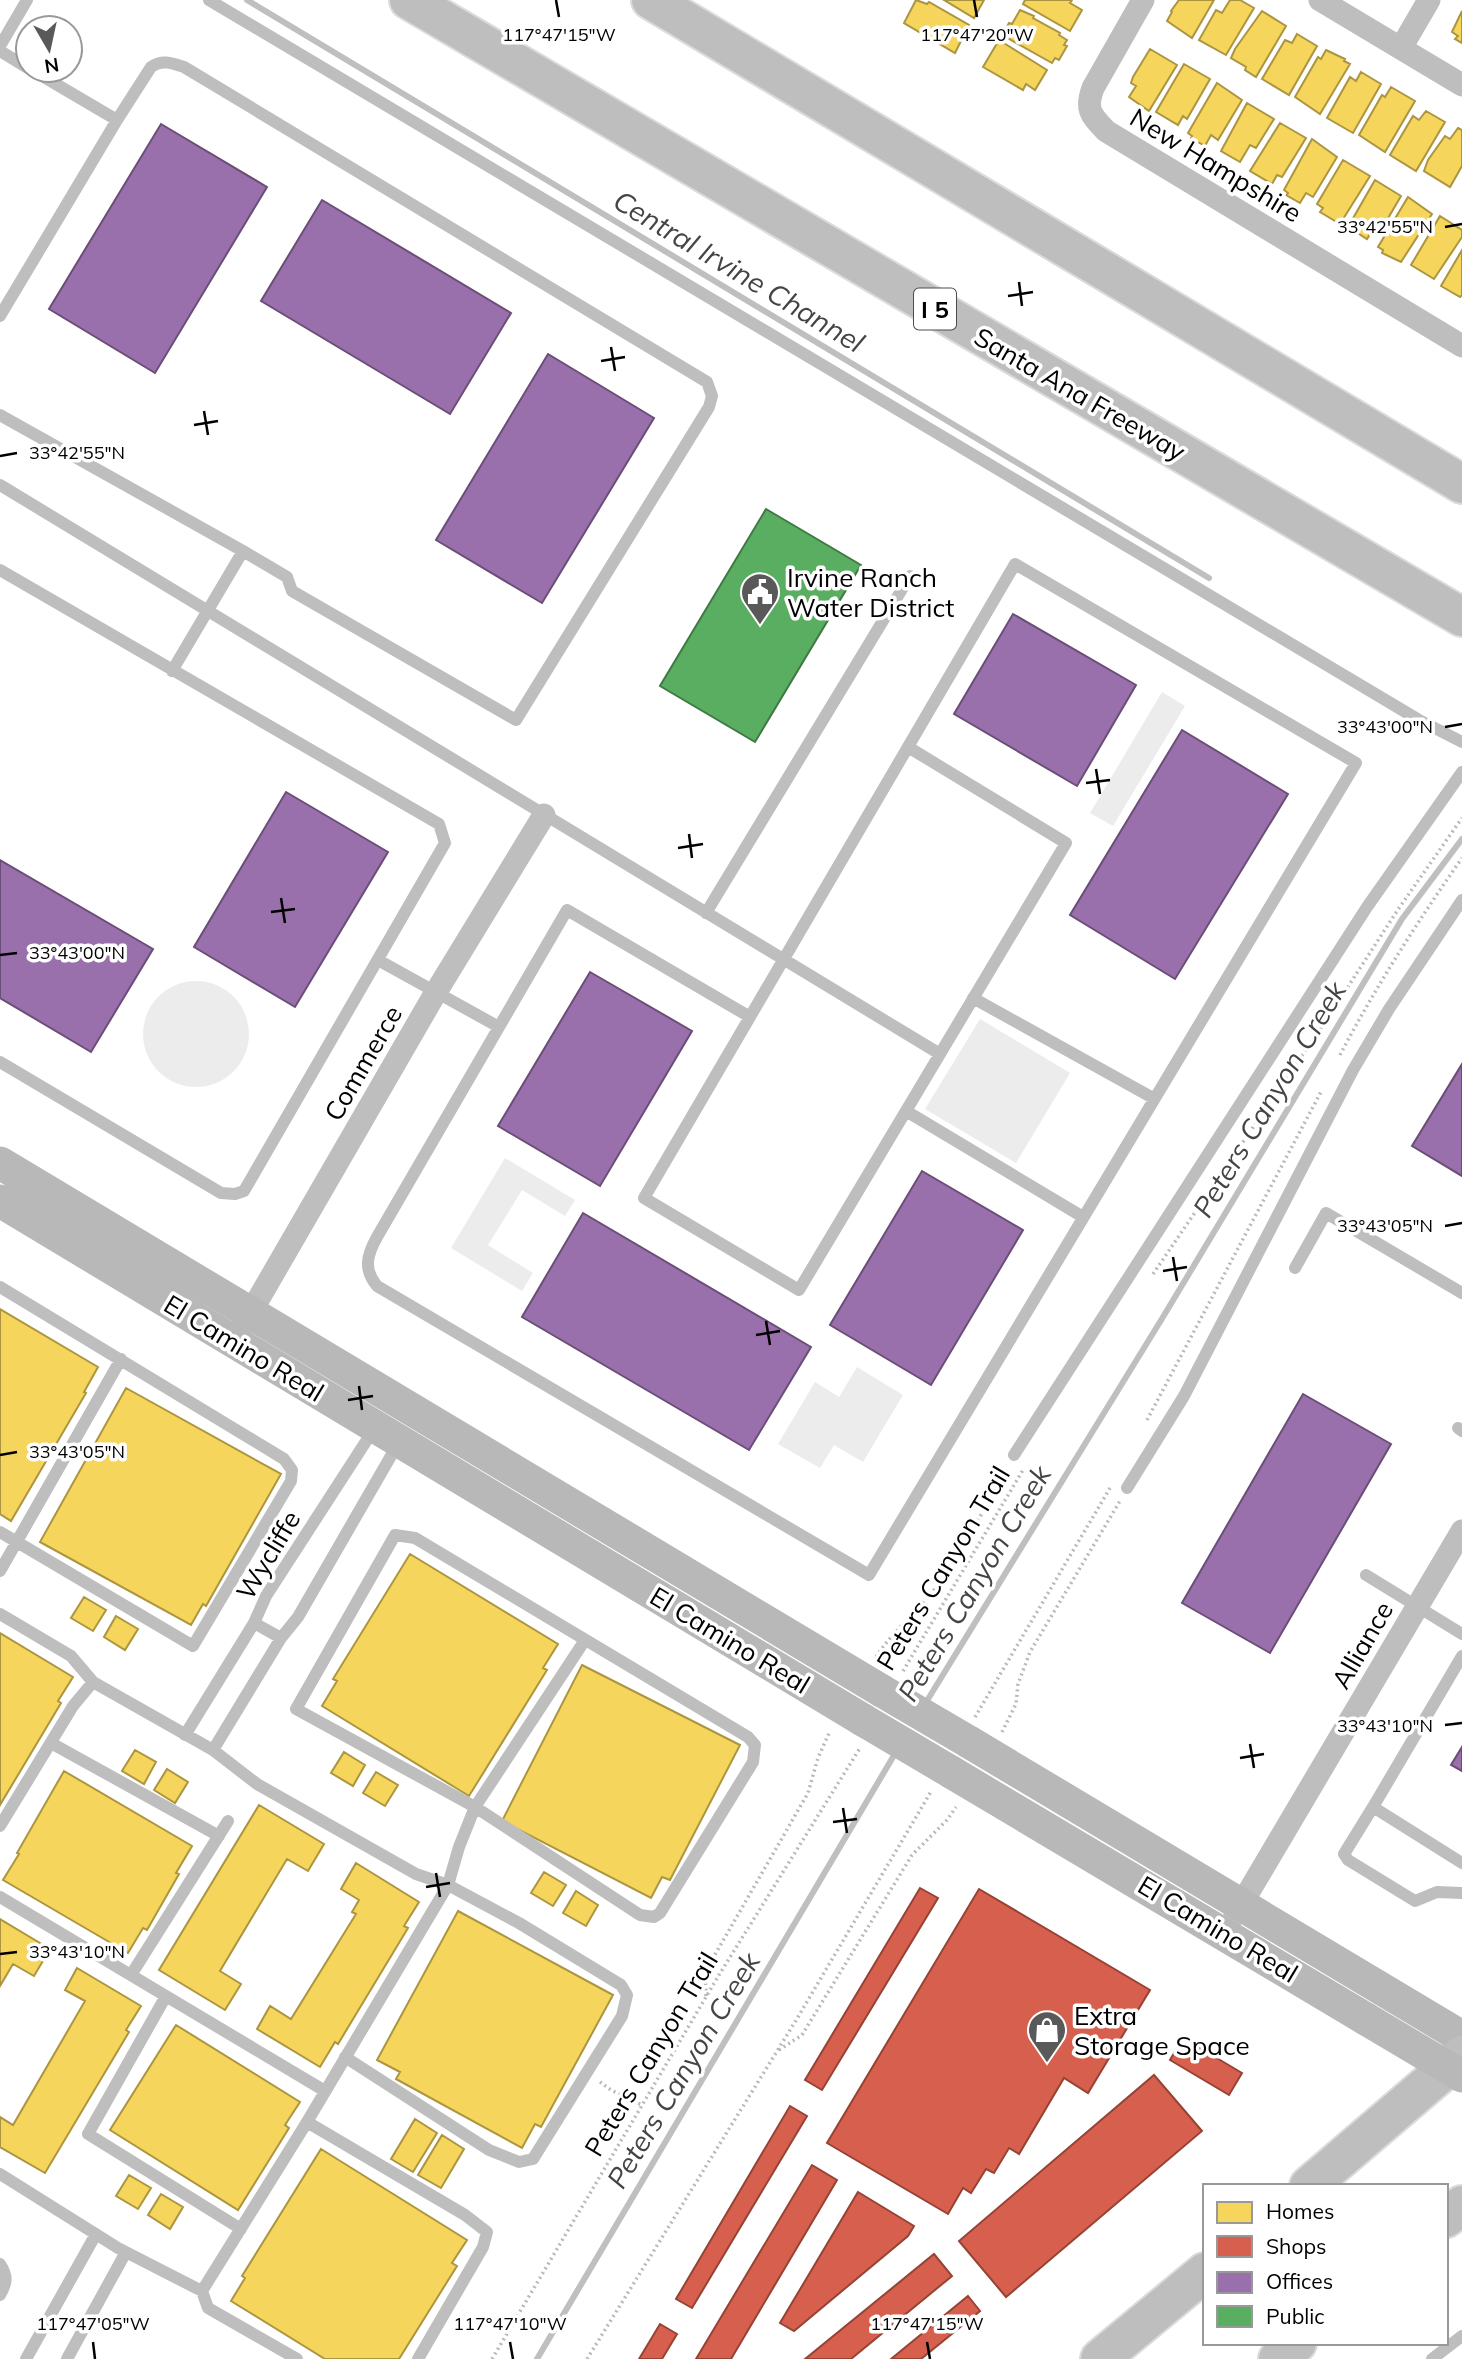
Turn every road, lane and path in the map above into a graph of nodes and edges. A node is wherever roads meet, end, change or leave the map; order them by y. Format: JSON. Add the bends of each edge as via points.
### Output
{"nodes":[{"id":1,"x":27,"y":0,"type":"edge"},
{"id":2,"x":209,"y":0,"type":"edge"},
{"id":3,"x":409,"y":0,"type":"edge"},
{"id":4,"x":651,"y":0,"type":"edge"},
{"id":5,"x":1143,"y":0,"type":"edge"},
{"id":6,"x":1320,"y":0,"type":"edge"},
{"id":7,"x":1429,"y":0,"type":"edge"},
{"id":8,"x":0,"y":46,"type":"edge"},
{"id":9,"x":1401,"y":48,"type":"junction"},
{"id":10,"x":56,"y":84,"type":"edge"},
{"id":11,"x":1462,"y":85,"type":"edge"},
{"id":12,"x":117,"y":120,"type":"junction"},
{"id":13,"x":0,"y":316,"type":"edge"},
{"id":14,"x":1462,"y":346,"type":"edge"},
{"id":15,"x":0,"y":415,"type":"edge"},
{"id":16,"x":1462,"y":484,"type":"edge"},
{"id":17,"x":0,"y":485,"type":"edge"},
{"id":18,"x":243,"y":551,"type":"junction"},
{"id":19,"x":0,"y":569,"type":"edge"},
{"id":20,"x":910,"y":576,"type":"dead end"},
{"id":21,"x":208,"y":611,"type":"junction"},
{"id":22,"x":1462,"y":617,"type":"edge"},
{"id":23,"x":172,"y":671,"type":"junction"},
{"id":24,"x":1462,"y":742,"type":"edge"},
{"id":25,"x":908,"y":747,"type":"junction"},
{"id":26,"x":1462,"y":772,"type":"edge"},
{"id":27,"x":544,"y":815,"type":"junction"},
{"id":28,"x":1462,"y":818,"type":"edge"},
{"id":29,"x":1462,"y":900,"type":"edge"},
{"id":30,"x":706,"y":913,"type":"junction"},
{"id":31,"x":378,"y":960,"type":"junction"},
{"id":32,"x":784,"y":960,"type":"junction"},
{"id":33,"x":436,"y":992,"type":"junction"},
{"id":34,"x":973,"y":998,"type":"junction"},
{"id":35,"x":750,"y":1017,"type":"junction"},
{"id":36,"x":499,"y":1027,"type":"junction"},
{"id":37,"x":940,"y":1054,"type":"junction"},
{"id":38,"x":0,"y":1062,"type":"edge"},
{"id":39,"x":1153,"y":1098,"type":"junction"},
{"id":40,"x":906,"y":1111,"type":"junction"},
{"id":41,"x":0,"y":1163,"type":"edge"},
{"id":42,"x":0,"y":1201,"type":"edge"},
{"id":43,"x":1083,"y":1217,"type":"junction"},
{"id":44,"x":1295,"y":1268,"type":"dead end"},
{"id":45,"x":1148,"y":1281,"type":"dead end"},
{"id":46,"x":0,"y":1287,"type":"edge"},
{"id":47,"x":1462,"y":1293,"type":"edge"},
{"id":48,"x":241,"y":1328,"type":"junction"},
{"id":49,"x":121,"y":1359,"type":"junction"},
{"id":50,"x":396,"y":1421,"type":"junction"},
{"id":51,"x":1014,"y":1455,"type":"joint"},
{"id":52,"x":1027,"y":1464,"type":"dead end"},
{"id":53,"x":1128,"y":1488,"type":"joint"},
{"id":54,"x":1462,"y":1531,"type":"edge"},
{"id":55,"x":0,"y":1532,"type":"edge"},
{"id":56,"x":17,"y":1541,"type":"junction"},
{"id":57,"x":0,"y":1571,"type":"edge"},
{"id":58,"x":1366,"y":1575,"type":"dead end"},
{"id":59,"x":1418,"y":1605,"type":"junction"},
{"id":60,"x":0,"y":1614,"type":"edge"},
{"id":61,"x":254,"y":1623,"type":"junction"},
{"id":62,"x":1462,"y":1633,"type":"edge"},
{"id":63,"x":281,"y":1638,"type":"junction"},
{"id":64,"x":585,"y":1640,"type":"junction"},
{"id":65,"x":1462,"y":1656,"type":"edge"},
{"id":66,"x":885,"y":1677,"type":"junction"},
{"id":67,"x":93,"y":1682,"type":"junction"},
{"id":68,"x":854,"y":1729,"type":"junction"},
{"id":69,"x":185,"y":1735,"type":"junction"},
{"id":70,"x":984,"y":1739,"type":"junction"},
{"id":71,"x":51,"y":1743,"type":"junction"},
{"id":72,"x":213,"y":1750,"type":"junction"},
{"id":73,"x":956,"y":1787,"type":"junction"},
{"id":74,"x":475,"y":1807,"type":"junction"},
{"id":75,"x":1373,"y":1807,"type":"junction"},
{"id":76,"x":228,"y":1821,"type":"dead end"},
{"id":77,"x":0,"y":1826,"type":"edge"},
{"id":78,"x":219,"y":1836,"type":"junction"},
{"id":79,"x":1462,"y":1863,"type":"edge"},
{"id":80,"x":448,"y":1885,"type":"junction"},
{"id":81,"x":1462,"y":1893,"type":"edge"},
{"id":82,"x":0,"y":1897,"type":"edge"},
{"id":83,"x":1233,"y":1919,"type":"junction"},
{"id":84,"x":131,"y":1975,"type":"junction"},
{"id":85,"x":166,"y":1996,"type":"junction"},
{"id":86,"x":706,"y":1998,"type":"junction"},
{"id":87,"x":795,"y":2022,"type":"dead end"},
{"id":88,"x":1462,"y":2038,"type":"edge"},
{"id":89,"x":778,"y":2051,"type":"junction"},
{"id":90,"x":1462,"y":2055,"type":"edge"},
{"id":91,"x":345,"y":2057,"type":"junction"},
{"id":92,"x":587,"y":2072,"type":"junction"},
{"id":93,"x":1462,"y":2076,"type":"edge"},
{"id":94,"x":325,"y":2091,"type":"junction"},
{"id":95,"x":642,"y":2105,"type":"junction"},
{"id":96,"x":307,"y":2122,"type":"junction"},
{"id":97,"x":0,"y":2174,"type":"edge"},
{"id":98,"x":1311,"y":2184,"type":"edge"},
{"id":99,"x":1462,"y":2205,"type":"edge"},
{"id":100,"x":1448,"y":2216,"type":"edge"},
{"id":101,"x":241,"y":2229,"type":"junction"},
{"id":102,"x":96,"y":2234,"type":"junction"},
{"id":103,"x":126,"y":2252,"type":"junction"},
{"id":104,"x":0,"y":2264,"type":"edge"},
{"id":105,"x":1203,"y":2274,"type":"edge"},
{"id":106,"x":202,"y":2291,"type":"junction"},
{"id":107,"x":0,"y":2295,"type":"edge"},
{"id":108,"x":1462,"y":2336,"type":"edge"},
{"id":109,"x":1295,"y":2345,"type":"edge"},
{"id":110,"x":26,"y":2359,"type":"edge"},
{"id":111,"x":67,"y":2359,"type":"edge"},
{"id":112,"x":297,"y":2359,"type":"edge"},
{"id":113,"x":418,"y":2359,"type":"edge"},
{"id":114,"x":492,"y":2359,"type":"edge"},
{"id":115,"x":587,"y":2359,"type":"edge"},
{"id":116,"x":1100,"y":2359,"type":"edge"},
{"id":117,"x":1278,"y":2359,"type":"edge"},
{"id":118,"x":1432,"y":2359,"type":"edge"}],
"edges":[{"from":1,"to":8,"type":"lane"},
{"from":2,"to":24,"type":"lane","via":[[950,443]]},
{"from":3,"to":22,"type":"highway","name":"Santa Ana Freeway","number":"I 5"},
{"from":4,"to":16,"type":"highway"},
{"from":5,"to":14,"type":"street","name":"New Hampshire","via":[[1088,99],[1090,111],[1106,131]]},
{"from":6,"to":9,"type":"street"},
{"from":7,"to":9,"type":"street"},
{"from":9,"to":11,"type":"street"},
{"from":10,"to":12,"type":"lane"},
{"from":12,"to":13,"type":"lane"},
{"from":12,"to":18,"type":"lane","via":[[157,62],[184,67],[707,382],[712,396],[516,720],[292,591],[287,577]]},
{"from":15,"to":18,"type":"lane"},
{"from":17,"to":21,"type":"lane"},
{"from":18,"to":21,"type":"lane"},
{"from":19,"to":23,"type":"lane"},
{"from":20,"to":30,"type":"lane"},
{"from":21,"to":23,"type":"lane"},
{"from":21,"to":27,"type":"lane"},
{"from":23,"to":31,"type":"lane","via":[[439,824],[445,843]]},
{"from":25,"to":32,"type":"lane"},
{"from":25,"to":34,"type":"lane","via":[[1066,843]]},
{"from":25,"to":39,"type":"lane","via":[[1015,564],[1356,763]]},
{"from":26,"to":51,"type":"lane","via":[[1367,907]]},
{"from":27,"to":30,"type":"lane"},
{"from":27,"to":33,"type":"street","name":"Commerce"},
{"from":28,"to":45,"type":"path"},
{"from":29,"to":53,"type":"lane","via":[[1353,1070],[1190,1385]]},
{"from":30,"to":32,"type":"lane"},
{"from":31,"to":33,"type":"lane"},
{"from":31,"to":38,"type":"lane","via":[[244,1191],[235,1194],[221,1193]]},
{"from":32,"to":35,"type":"lane"},
{"from":32,"to":37,"type":"lane"},
{"from":33,"to":36,"type":"lane"},
{"from":33,"to":48,"type":"street","name":"Commerce"},
{"from":34,"to":37,"type":"lane"},
{"from":34,"to":39,"type":"lane"},
{"from":35,"to":36,"type":"lane","via":[[567,910]]},
{"from":35,"to":40,"type":"lane","via":[[644,1198],[799,1290]]},
{"from":36,"to":43,"type":"lane","via":[[369,1251],[370,1277],[377,1286],[869,1575]]},
{"from":37,"to":40,"type":"lane"},
{"from":39,"to":43,"type":"lane"},
{"from":40,"to":43,"type":"lane"},
{"from":41,"to":48,"type":"main road","name":"El Camino Real"},
{"from":42,"to":48,"type":"main road","name":"El Camino Real"},
{"from":44,"to":47,"type":"lane","via":[[1326,1213]]},
{"from":46,"to":49,"type":"lane"},
{"from":48,"to":50,"type":"main road","name":"El Camino Real"},
{"from":49,"to":56,"type":"lane"},
{"from":49,"to":56,"type":"lane","via":[[284,1459],[292,1470],[291,1481],[193,1646]]},
{"from":50,"to":61,"type":"lane","name":"Wycliffe","via":[[266,1596]]},
{"from":50,"to":63,"type":"lane","via":[[298,1618]]},
{"from":50,"to":66,"type":"main road","name":"El Camino Real"},
{"from":50,"to":68,"type":"main road","name":"El Camino Real"},
{"from":51,"to":66,"type":"path","via":[[942,1580],[891,1635]]},
{"from":52,"to":66,"type":"path","name":"Peters Canyon Trail"},
{"from":53,"to":70,"type":"path","via":[[1030,1653],[1016,1704]]},
{"from":54,"to":59,"type":"street","name":"Alliance"},
{"from":55,"to":56,"type":"lane"},
{"from":56,"to":57,"type":"lane"},
{"from":58,"to":59,"type":"lane"},
{"from":59,"to":62,"type":"lane"},
{"from":59,"to":83,"type":"street","name":"Alliance"},
{"from":60,"to":67,"type":"lane","via":[[71,1656]]},
{"from":61,"to":63,"type":"lane"},
{"from":61,"to":69,"type":"lane","name":"Wycliffe"},
{"from":63,"to":72,"type":"lane"},
{"from":64,"to":74,"type":"lane"},
{"from":64,"to":74,"type":"lane","via":[[755,1745],[753,1762],[660,1913],[640,1915]]},
{"from":64,"to":74,"type":"lane","via":[[415,1538],[395,1535],[296,1709]]},
{"from":65,"to":75,"type":"lane"},
{"from":66,"to":70,"type":"main road","name":"El Camino Real","bridge":true},
{"from":67,"to":69,"type":"lane"},
{"from":67,"to":71,"type":"lane"},
{"from":68,"to":73,"type":"main road","name":"El Camino Real","bridge":true},
{"from":68,"to":86,"type":"path","name":"Peters Canyon Trail"},
{"from":68,"to":86,"type":"path","via":[[818,1758],[808,1793],[705,1972]]},
{"from":69,"to":72,"type":"lane"},
{"from":70,"to":83,"type":"main road","name":"El Camino Real"},
{"from":71,"to":77,"type":"lane"},
{"from":71,"to":78,"type":"lane"},
{"from":72,"to":80,"type":"lane","via":[[257,1784],[416,1874]]},
{"from":73,"to":83,"type":"main road","name":"El Camino Real"},
{"from":73,"to":89,"type":"path","via":[[947,1819],[912,1855],[802,2035]]},
{"from":74,"to":80,"type":"lane"},
{"from":75,"to":79,"type":"lane"},
{"from":75,"to":81,"type":"lane","via":[[1344,1854],[1348,1860],[1415,1901],[1437,1892]]},
{"from":76,"to":78,"type":"lane"},
{"from":78,"to":84,"type":"lane"},
{"from":80,"to":91,"type":"lane"},
{"from":80,"to":92,"type":"lane","via":[[621,1984],[627,1996],[622,2016]]},
{"from":82,"to":84,"type":"lane"},
{"from":83,"to":88,"type":"main road","name":"El Camino Real","via":[[1393,1997]]},
{"from":83,"to":93,"type":"main road","name":"El Camino Real","bridge":true,"via":[[1366,2019]]},
{"from":84,"to":85,"type":"lane"},
{"from":85,"to":94,"type":"lane"},
{"from":85,"to":101,"type":"lane","via":[[88,2134]]},
{"from":86,"to":95,"type":"path","name":"Peters Canyon Trail"},
{"from":87,"to":89,"type":"path"},
{"from":89,"to":115,"type":"path"},
{"from":90,"to":98,"type":"highway"},
{"from":91,"to":92,"type":"lane","via":[[489,2150],[519,2162],[533,2159]]},
{"from":91,"to":94,"type":"lane"},
{"from":92,"to":95,"type":"path"},
{"from":94,"to":96,"type":"lane"},
{"from":95,"to":114,"type":"path","name":"Peters Canyon Trail"},
{"from":96,"to":101,"type":"lane"},
{"from":96,"to":113,"type":"lane","via":[[487,2232],[484,2247]]},
{"from":97,"to":102,"type":"lane"},
{"from":99,"to":100,"type":"highway"},
{"from":101,"to":106,"type":"lane"},
{"from":102,"to":103,"type":"lane"},
{"from":102,"to":110,"type":"lane"},
{"from":103,"to":106,"type":"lane"},
{"from":103,"to":111,"type":"lane"},
{"from":104,"to":107,"type":"lane","via":[[6,2285]]},
{"from":105,"to":116,"type":"highway"},
{"from":106,"to":112,"type":"lane","via":[[208,2308]]},
{"from":108,"to":118,"type":"lane"},
{"from":109,"to":117,"type":"highway"}]}
